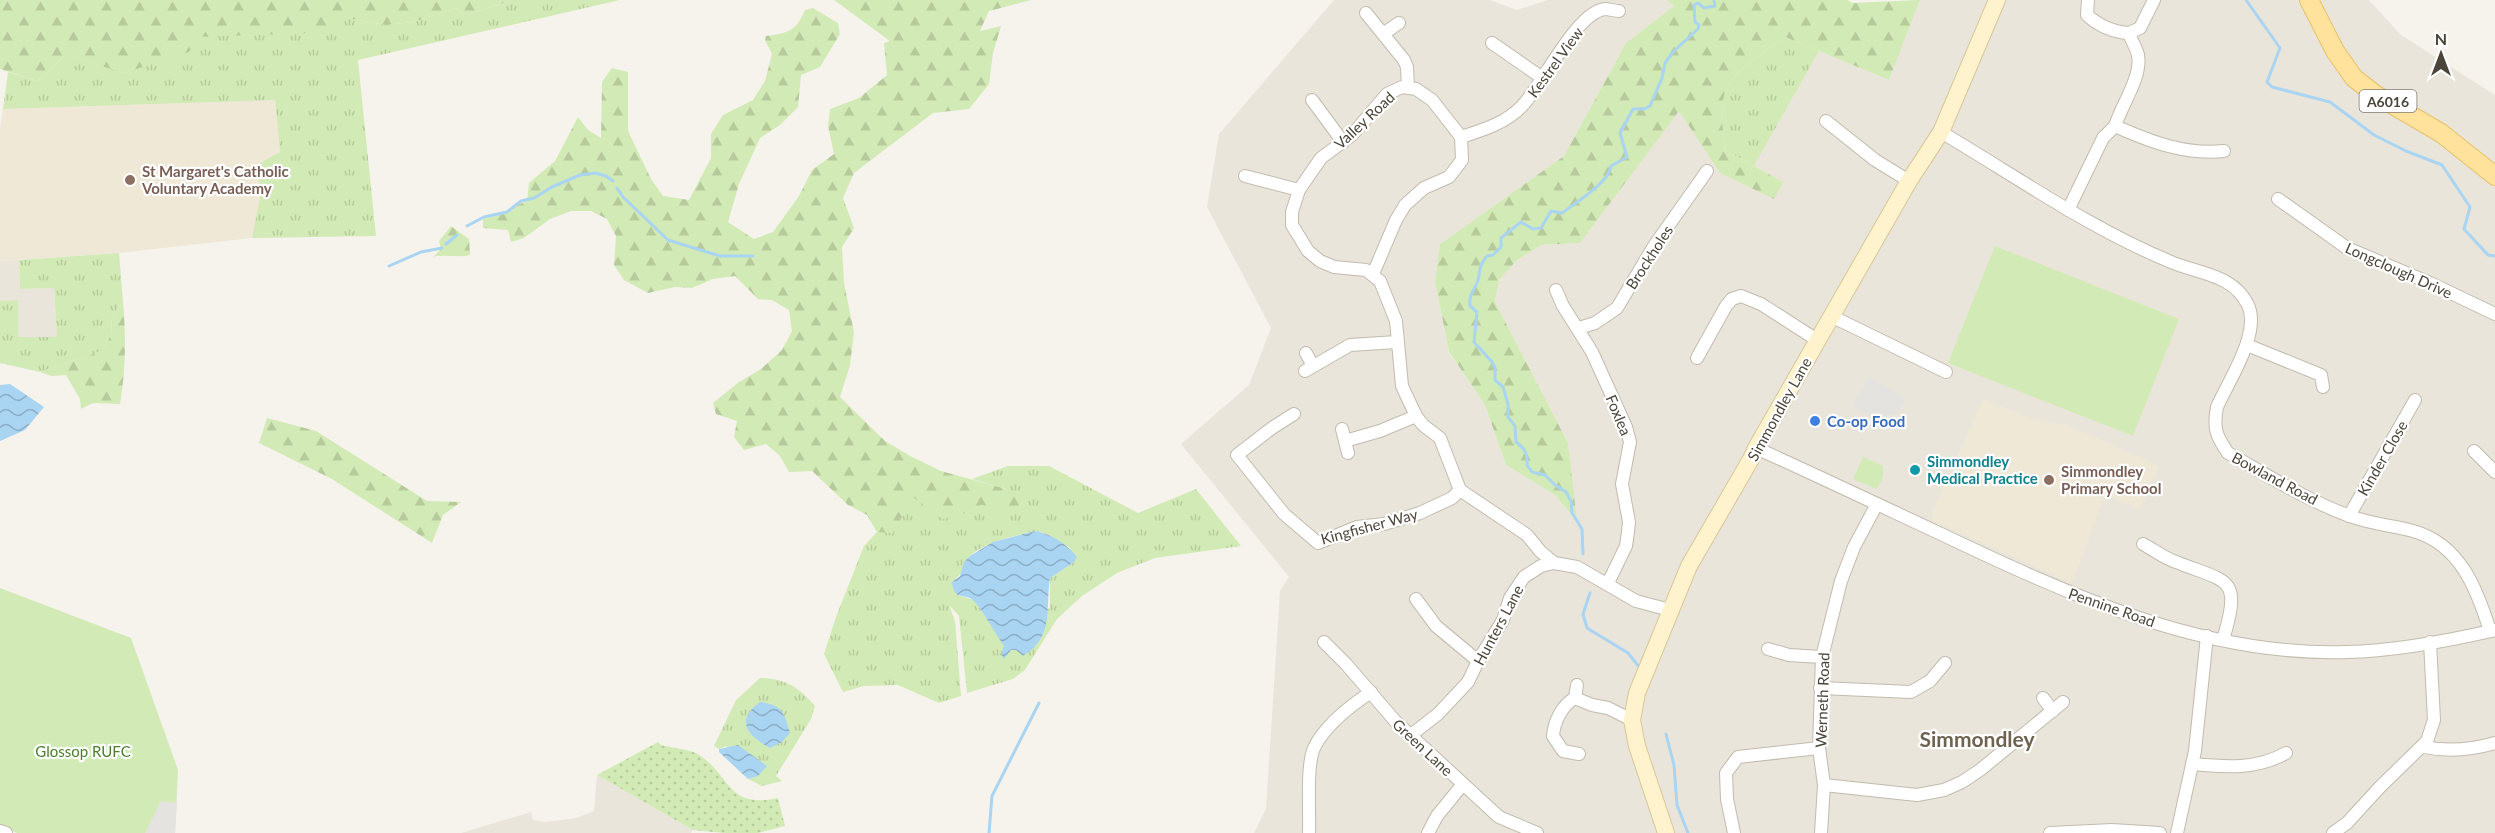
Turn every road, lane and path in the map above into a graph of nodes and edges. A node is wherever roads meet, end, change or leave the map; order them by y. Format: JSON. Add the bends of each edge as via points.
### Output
{"nodes":[{"id":1,"x":1997,"y":0,"type":"edge"},
{"id":2,"x":2088,"y":0,"type":"edge"},
{"id":3,"x":2154,"y":0,"type":"edge"},
{"id":4,"x":2309,"y":0,"type":"edge"},
{"id":5,"x":1619,"y":11,"type":"dead end"},
{"id":6,"x":1366,"y":13,"type":"dead end"},
{"id":7,"x":1399,"y":23,"type":"dead end"},
{"id":8,"x":2129,"y":33,"type":"junction"},
{"id":9,"x":1383,"y":34,"type":"junction"},
{"id":10,"x":1492,"y":43,"type":"dead end"},
{"id":11,"x":1541,"y":77,"type":"junction"},
{"id":12,"x":1408,"y":87,"type":"junction"},
{"id":13,"x":1312,"y":100,"type":"dead end"},
{"id":14,"x":1826,"y":121,"type":"dead end"},
{"id":15,"x":2115,"y":126,"type":"junction"},
{"id":16,"x":1941,"y":132,"type":"junction"},
{"id":17,"x":1461,"y":137,"type":"junction"},
{"id":18,"x":1343,"y":142,"type":"junction"},
{"id":19,"x":2224,"y":151,"type":"dead end"},
{"id":20,"x":1707,"y":171,"type":"dead end"},
{"id":21,"x":1245,"y":176,"type":"dead end"},
{"id":22,"x":2495,"y":176,"type":"edge"},
{"id":23,"x":1909,"y":180,"type":"junction"},
{"id":24,"x":1299,"y":190,"type":"junction"},
{"id":25,"x":2278,"y":199,"type":"dead end"},
{"id":26,"x":2068,"y":210,"type":"junction"},
{"id":27,"x":1373,"y":274,"type":"junction"},
{"id":28,"x":1556,"y":290,"type":"dead end"},
{"id":29,"x":2495,"y":314,"type":"edge"},
{"id":30,"x":1831,"y":316,"type":"junction"},
{"id":31,"x":1579,"y":328,"type":"junction"},
{"id":32,"x":1818,"y":340,"type":"junction"},
{"id":33,"x":1397,"y":342,"type":"junction"},
{"id":34,"x":2247,"y":345,"type":"junction"},
{"id":35,"x":1306,"y":353,"type":"dead end"},
{"id":36,"x":1696,"y":358,"type":"dead end"},
{"id":37,"x":1946,"y":372,"type":"dead end"},
{"id":38,"x":2323,"y":387,"type":"dead end"},
{"id":39,"x":2415,"y":400,"type":"dead end"},
{"id":40,"x":1294,"y":414,"type":"dead end"},
{"id":41,"x":1416,"y":416,"type":"junction"},
{"id":42,"x":1345,"y":441,"type":"dead end"},
{"id":43,"x":1756,"y":448,"type":"junction"},
{"id":44,"x":2474,"y":451,"type":"dead end"},
{"id":45,"x":2495,"y":472,"type":"edge"},
{"id":46,"x":1460,"y":490,"type":"junction"},
{"id":47,"x":1877,"y":504,"type":"junction"},
{"id":48,"x":2349,"y":516,"type":"junction"},
{"id":49,"x":2143,"y":544,"type":"dead end"},
{"id":50,"x":1554,"y":563,"type":"junction"},
{"id":51,"x":1608,"y":584,"type":"junction"},
{"id":52,"x":1416,"y":599,"type":"dead end"},
{"id":53,"x":1670,"y":610,"type":"junction"},
{"id":54,"x":2492,"y":630,"type":"edge"},
{"id":55,"x":2207,"y":636,"type":"junction"},
{"id":56,"x":2223,"y":640,"type":"junction"},
{"id":57,"x":1324,"y":642,"type":"dead end"},
{"id":58,"x":2430,"y":642,"type":"junction"},
{"id":59,"x":1768,"y":649,"type":"dead end"},
{"id":60,"x":1822,"y":657,"type":"junction"},
{"id":61,"x":1478,"y":661,"type":"junction"},
{"id":62,"x":1945,"y":663,"type":"dead end"},
{"id":63,"x":1577,"y":685,"type":"dead end"},
{"id":64,"x":1821,"y":688,"type":"junction"},
{"id":65,"x":1371,"y":692,"type":"junction"},
{"id":66,"x":1575,"y":698,"type":"junction"},
{"id":67,"x":2043,"y":698,"type":"dead end"},
{"id":68,"x":2063,"y":702,"type":"dead end"},
{"id":69,"x":2053,"y":711,"type":"junction"},
{"id":70,"x":1632,"y":720,"type":"junction"},
{"id":71,"x":1411,"y":735,"type":"junction"},
{"id":72,"x":2495,"y":742,"type":"edge"},
{"id":73,"x":2424,"y":747,"type":"junction"},
{"id":74,"x":1820,"y":748,"type":"junction"},
{"id":75,"x":2286,"y":753,"type":"dead end"},
{"id":76,"x":1579,"y":754,"type":"dead end"},
{"id":77,"x":2192,"y":764,"type":"junction"},
{"id":78,"x":1463,"y":784,"type":"junction"},
{"id":79,"x":1824,"y":785,"type":"junction"},
{"id":80,"x":1523,"y":830,"type":"edge"},
{"id":81,"x":0,"y":831,"type":"edge"},
{"id":82,"x":6,"y":833,"type":"edge"},
{"id":83,"x":1309,"y":833,"type":"edge"},
{"id":84,"x":1428,"y":833,"type":"edge"},
{"id":85,"x":1537,"y":833,"type":"edge"},
{"id":86,"x":1666,"y":833,"type":"edge"},
{"id":87,"x":1734,"y":833,"type":"edge"},
{"id":88,"x":1821,"y":833,"type":"edge"},
{"id":89,"x":2050,"y":833,"type":"edge"},
{"id":90,"x":2160,"y":833,"type":"edge"},
{"id":91,"x":2177,"y":833,"type":"edge"},
{"id":92,"x":2333,"y":833,"type":"edge"}],
"edges":[{"from":1,"to":16,"type":"street","name":"Simmondley Lane"},
{"from":2,"to":8,"type":"street","via":[[2087,15],[2097,24]]},
{"from":3,"to":8,"type":"street","via":[[2140,28]]},
{"from":4,"to":22,"type":"main road","number":"A6016","via":[[2354,78],[2442,133]]},
{"from":5,"to":11,"type":"street","name":"Kestrel View","via":[[1604,9],[1585,19]]},
{"from":6,"to":9,"type":"street"},
{"from":7,"to":9,"type":"street"},
{"from":8,"to":15,"type":"street","via":[[2138,53],[2138,65]]},
{"from":9,"to":12,"type":"street","via":[[1404,60]]},
{"from":10,"to":11,"type":"street"},
{"from":11,"to":17,"type":"street","name":"Kestrel View","via":[[1522,107],[1504,120]]},
{"from":12,"to":17,"type":"street","name":"Valley Road","via":[[1424,92]]},
{"from":12,"to":18,"type":"street","name":"Valley Road","via":[[1387,94]]},
{"from":13,"to":18,"type":"street"},
{"from":14,"to":23,"type":"street","via":[[1875,160]]},
{"from":15,"to":19,"type":"street","via":[[2155,144],[2180,150]]},
{"from":15,"to":26,"type":"street","via":[[2103,138]]},
{"from":16,"to":23,"type":"street","name":"Simmondley Lane"},
{"from":16,"to":26,"type":"street","name":"Bowland Road"},
{"from":17,"to":27,"type":"street","via":[[1462,160],[1457,170],[1424,188],[1405,205]]},
{"from":18,"to":24,"type":"street","name":"Valley Road","via":[[1321,158]]},
{"from":20,"to":31,"type":"street","name":"Brockholes","via":[[1654,246],[1617,308],[1595,323]]},
{"from":21,"to":24,"type":"street"},
{"from":23,"to":30,"type":"street","name":"Simmondley Lane"},
{"from":24,"to":27,"type":"street","name":"Valley Road","via":[[1292,225],[1308,251],[1334,267]]},
{"from":25,"to":29,"type":"street","name":"Longclough Drive","via":[[2347,248]]},
{"from":26,"to":34,"type":"street","name":"Bowland Road","via":[[2130,245],[2179,266],[2224,279],[2239,291],[2248,306],[2251,323]]},
{"from":27,"to":33,"type":"street","via":[[1384,286],[1390,302]]},
{"from":28,"to":31,"type":"street","name":"Foxlea"},
{"from":30,"to":32,"type":"street","name":"Simmondley Lane"},
{"from":30,"to":37,"type":"street"},
{"from":31,"to":51,"type":"street","name":"Foxlea","via":[[1630,442],[1622,484],[1629,522],[1626,546]]},
{"from":32,"to":36,"type":"street","via":[[1741,296],[1726,306]]},
{"from":32,"to":43,"type":"street","name":"Simmondley Lane"},
{"from":33,"to":35,"type":"street","via":[[1350,345],[1309,368]]},
{"from":33,"to":41,"type":"street","via":[[1402,386]]},
{"from":34,"to":38,"type":"street","via":[[2321,375]]},
{"from":34,"to":48,"type":"street","name":"Bowland Road","via":[[2217,407],[2217,436],[2228,453]]},
{"from":39,"to":48,"type":"street","name":"Kinder Close"},
{"from":40,"to":46,"type":"street","name":"Kingfisher Way","via":[[1237,455],[1284,514],[1318,543],[1357,527],[1420,513]]},
{"from":41,"to":42,"type":"street"},
{"from":41,"to":46,"type":"street","via":[[1440,438]]},
{"from":43,"to":47,"type":"street","name":"Pennine Road"},
{"from":43,"to":53,"type":"street","name":"Simmondley Lane","via":[[1689,566]]},
{"from":44,"to":45,"type":"street"},
{"from":46,"to":50,"type":"street","via":[[1527,535]]},
{"from":47,"to":55,"type":"street","name":"Pennine Road","via":[[2060,589],[2134,616]]},
{"from":47,"to":60,"type":"street","name":"Werneth Road","via":[[1841,581]]},
{"from":48,"to":54,"type":"street","name":"Bowland Road","via":[[2414,531],[2436,541],[2466,571]]},
{"from":49,"to":56,"type":"street","via":[[2174,562],[2217,577],[2230,587],[2232,607]]},
{"from":50,"to":51,"type":"street","via":[[1577,567]]},
{"from":50,"to":61,"type":"street","name":"Hunters Lane","via":[[1524,577]]},
{"from":51,"to":53,"type":"street","via":[[1636,601]]},
{"from":52,"to":61,"type":"street","via":[[1436,626]]},
{"from":53,"to":70,"type":"street","name":"Simmondley Lane","via":[[1637,693]]},
{"from":54,"to":58,"type":"street","name":"Pennine Road"},
{"from":55,"to":56,"type":"street","name":"Pennine Road"},
{"from":55,"to":77,"type":"street"},
{"from":56,"to":58,"type":"street","name":"Pennine Road","via":[[2287,650],[2345,652]]},
{"from":57,"to":65,"type":"street","name":"Green Lane"},
{"from":58,"to":73,"type":"street","via":[[2434,720]]},
{"from":59,"to":60,"type":"street","via":[[1788,656]]},
{"from":60,"to":64,"type":"street","name":"Werneth Road"},
{"from":61,"to":71,"type":"street","name":"Hunters Lane","via":[[1468,682],[1438,714]]},
{"from":62,"to":64,"type":"street","via":[[1930,681],[1911,692]]},
{"from":63,"to":66,"type":"street"},
{"from":64,"to":74,"type":"street","name":"Werneth Road"},
{"from":65,"to":71,"type":"street","name":"Green Lane"},
{"from":65,"to":83,"type":"street","via":[[1336,720],[1314,749]]},
{"from":66,"to":70,"type":"street"},
{"from":66,"to":76,"type":"street","via":[[1557,719],[1553,736],[1563,751]]},
{"from":67,"to":69,"type":"street"},
{"from":68,"to":69,"type":"street"},
{"from":69,"to":79,"type":"street","via":[[1980,770],[1944,790],[1917,795]]},
{"from":70,"to":86,"type":"street","name":"Simmondley Lane"},
{"from":71,"to":78,"type":"street","name":"Green Lane"},
{"from":72,"to":73,"type":"street","via":[[2470,749]]},
{"from":73,"to":92,"type":"street"},
{"from":74,"to":79,"type":"street","name":"Werneth Road"},
{"from":74,"to":87,"type":"street","via":[[1738,757],[1726,773]]},
{"from":75,"to":77,"type":"street","via":[[2274,760],[2236,767]]},
{"from":77,"to":91,"type":"street"},
{"from":78,"to":80,"type":"street","name":"Green Lane","via":[[1499,817]]},
{"from":78,"to":84,"type":"street"},
{"from":79,"to":88,"type":"street","name":"Werneth Road"},
{"from":80,"to":85,"type":"street","name":"Green Lane"},
{"from":81,"to":82,"type":"street"},
{"from":89,"to":90,"type":"street"}]}
